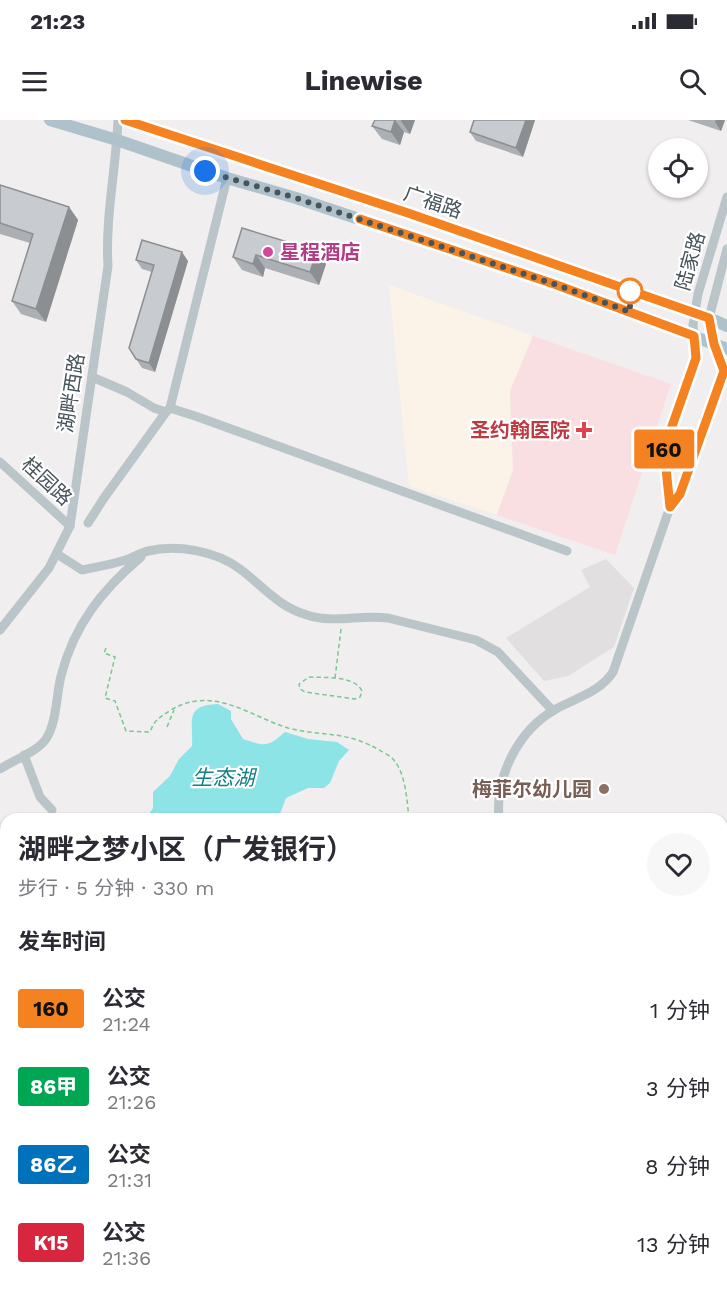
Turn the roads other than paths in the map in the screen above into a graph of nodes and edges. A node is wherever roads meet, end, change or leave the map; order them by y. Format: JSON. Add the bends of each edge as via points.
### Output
{"nodes":[{"id":1,"x":50,"y":120,"type":"edge"},
{"id":2,"x":118,"y":120,"type":"edge"},
{"id":3,"x":125,"y":120,"type":"edge"},
{"id":4,"x":117,"y":140,"type":"junction"},
{"id":5,"x":227,"y":178,"type":"junction"},
{"id":6,"x":727,"y":197,"type":"edge"},
{"id":7,"x":727,"y":249,"type":"edge"},
{"id":8,"x":695,"y":314,"type":"junction"},
{"id":9,"x":709,"y":318,"type":"junction"},
{"id":10,"x":727,"y":326,"type":"edge"},
{"id":11,"x":694,"y":336,"type":"junction"},
{"id":12,"x":714,"y":344,"type":"junction"},
{"id":13,"x":727,"y":349,"type":"edge"},
{"id":14,"x":92,"y":377,"type":"junction"},
{"id":15,"x":168,"y":410,"type":"junction"},
{"id":16,"x":1,"y":466,"type":"edge"},
{"id":17,"x":670,"y":507,"type":"junction"},
{"id":18,"x":88,"y":523,"type":"dead end"},
{"id":19,"x":70,"y":526,"type":"junction"},
{"id":20,"x":148,"y":551,"type":"junction"},
{"id":21,"x":567,"y":551,"type":"dead end"},
{"id":22,"x":57,"y":554,"type":"junction"},
{"id":23,"x":0,"y":630,"type":"edge"},
{"id":24,"x":553,"y":711,"type":"junction"},
{"id":25,"x":24,"y":755,"type":"junction"},
{"id":26,"x":0,"y":768,"type":"edge"},
{"id":27,"x":52,"y":810,"type":"dead end"},
{"id":28,"x":499,"y":813,"type":"edge"}],
"edges":[{"from":1,"to":4,"type":"main road","name":"广福路"},
{"from":2,"to":4,"type":"street","name":"湖畔西路"},
{"from":3,"to":8,"type":"main road","name":"广福路","via":[[408,213]]},
{"from":4,"to":5,"type":"main road","name":"广福路"},
{"from":4,"to":14,"type":"street","name":"湖畔西路","via":[[106,243],[108,266]]},
{"from":5,"to":11,"type":"main road","name":"广福路","via":[[554,284]]},
{"from":5,"to":15,"type":"street"},
{"from":6,"to":8,"type":"street","name":"陆家路"},
{"from":7,"to":9,"type":"street","name":"陆家路"},
{"from":8,"to":9,"type":"main road","name":"广福路"},
{"from":8,"to":11,"type":"street","name":"陆家路"},
{"from":9,"to":10,"type":"main road","name":"广福路"},
{"from":9,"to":12,"type":"street","name":"陆家路"},
{"from":11,"to":12,"type":"main road","name":"广福路"},
{"from":11,"to":17,"type":"street","name":"陆家路","via":[[696,358],[664,449]]},
{"from":12,"to":13,"type":"main road","name":"广福路"},
{"from":12,"to":17,"type":"street","name":"陆家路","via":[[724,371],[680,494]]},
{"from":14,"to":15,"type":"street","via":[[154,408]]},
{"from":14,"to":19,"type":"street","name":"湖畔西路"},
{"from":15,"to":18,"type":"street"},
{"from":15,"to":21,"type":"street"},
{"from":16,"to":19,"type":"street","name":"桂园路"},
{"from":17,"to":24,"type":"street","via":[[613,672],[598,688]]},
{"from":19,"to":22,"type":"street","name":"湖畔西路"},
{"from":20,"to":22,"type":"street","via":[[82,570]]},
{"from":20,"to":24,"type":"street","via":[[176,549],[221,558],[280,603],[304,615],[388,618],[476,640],[498,652]]},
{"from":20,"to":25,"type":"street","via":[[104,591],[88,613],[61,676],[47,738]]},
{"from":22,"to":23,"type":"street","name":"湖畔西路"},
{"from":24,"to":28,"type":"street","via":[[532,727],[508,764],[499,792]]},
{"from":25,"to":26,"type":"street"},
{"from":25,"to":27,"type":"street","via":[[40,797]]}]}
